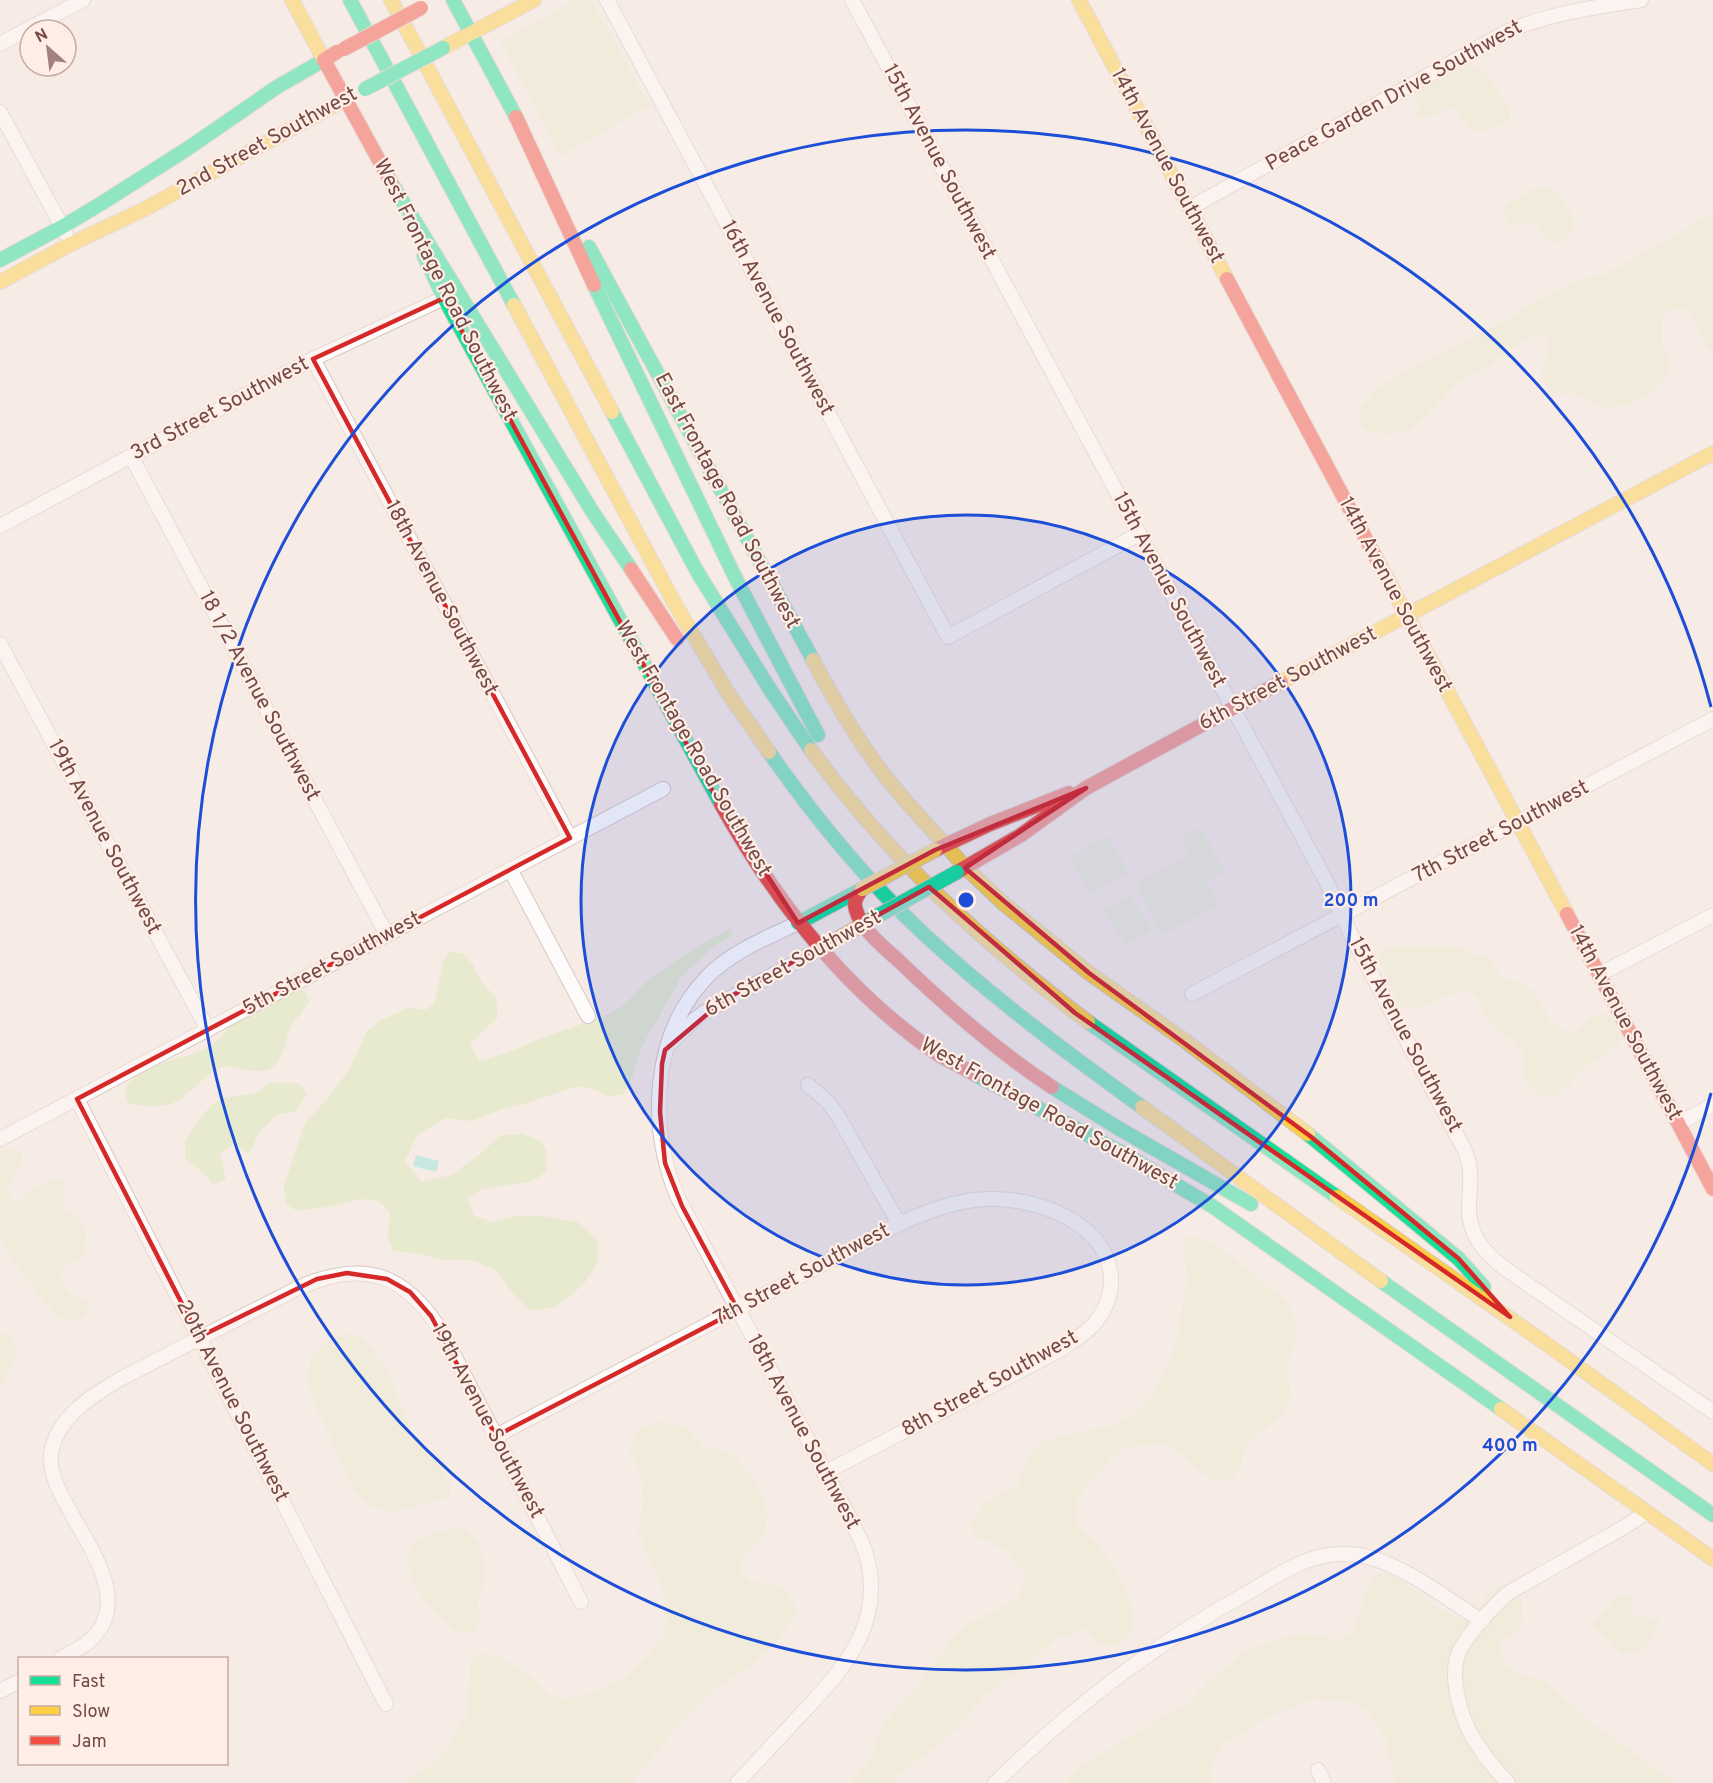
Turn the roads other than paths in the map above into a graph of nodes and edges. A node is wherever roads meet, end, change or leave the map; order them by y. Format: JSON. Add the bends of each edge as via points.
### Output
{"nodes":[{"id":1,"x":83,"y":0,"type":"edge"},
{"id":2,"x":292,"y":0,"type":"edge"},
{"id":3,"x":350,"y":0,"type":"edge"},
{"id":4,"x":391,"y":0,"type":"edge"},
{"id":5,"x":436,"y":0,"type":"edge"},
{"id":6,"x":453,"y":0,"type":"edge"},
{"id":7,"x":534,"y":0,"type":"edge"},
{"id":8,"x":607,"y":0,"type":"edge"},
{"id":9,"x":1079,"y":0,"type":"edge"},
{"id":10,"x":1641,"y":0,"type":"edge"},
{"id":11,"x":1622,"y":1,"type":"edge"},
{"id":12,"x":854,"y":4,"type":"edge"},
{"id":13,"x":471,"y":33,"type":"junction"},
{"id":14,"x":0,"y":44,"type":"edge"},
{"id":15,"x":324,"y":60,"type":"junction"},
{"id":16,"x":346,"y":99,"type":"junction"},
{"id":17,"x":0,"y":112,"type":"edge"},
{"id":18,"x":516,"y":117,"type":"junction"},
{"id":19,"x":392,"y":184,"type":"junction"},
{"id":20,"x":1190,"y":208,"type":"junction"},
{"id":21,"x":62,"y":227,"type":"junction"},
{"id":22,"x":71,"y":244,"type":"junction"},
{"id":23,"x":0,"y":260,"type":"edge"},
{"id":24,"x":0,"y":282,"type":"edge"},
{"id":25,"x":444,"y":298,"type":"junction"},
{"id":26,"x":313,"y":359,"type":"junction"},
{"id":27,"x":1713,"y":453,"type":"edge"},
{"id":28,"x":131,"y":456,"type":"junction"},
{"id":29,"x":0,"y":526,"type":"edge"},
{"id":30,"x":1139,"y":534,"type":"junction"},
{"id":31,"x":1406,"y":615,"type":"junction"},
{"id":32,"x":0,"y":644,"type":"edge"},
{"id":33,"x":683,"y":649,"type":"dead end"},
{"id":34,"x":701,"y":675,"type":"dead end"},
{"id":35,"x":1233,"y":708,"type":"junction"},
{"id":36,"x":1713,"y":719,"type":"edge"},
{"id":37,"x":779,"y":768,"type":"junction"},
{"id":38,"x":1086,"y":788,"type":"junction"},
{"id":39,"x":663,"y":789,"type":"dead end"},
{"id":40,"x":866,"y":819,"type":"junction"},
{"id":41,"x":1518,"y":822,"type":"junction"},
{"id":42,"x":570,"y":838,"type":"junction"},
{"id":43,"x":940,"y":847,"type":"junction"},
{"id":44,"x":510,"y":869,"type":"junction"},
{"id":45,"x":961,"y":869,"type":"junction"},
{"id":46,"x":862,"y":889,"type":"junction"},
{"id":47,"x":1342,"y":915,"type":"junction"},
{"id":48,"x":1713,"y":915,"type":"edge"},
{"id":49,"x":868,"y":922,"type":"junction"},
{"id":50,"x":798,"y":923,"type":"junction"},
{"id":51,"x":387,"y":935,"type":"junction"},
{"id":52,"x":820,"y":949,"type":"junction"},
{"id":53,"x":1600,"y":974,"type":"junction"},
{"id":54,"x":1192,"y":994,"type":"dead end"},
{"id":55,"x":588,"y":1016,"type":"dead end"},
{"id":56,"x":208,"y":1030,"type":"junction"},
{"id":57,"x":665,"y":1050,"type":"junction"},
{"id":58,"x":808,"y":1084,"type":"dead end"},
{"id":59,"x":77,"y":1099,"type":"junction"},
{"id":60,"x":1713,"y":1105,"type":"edge"},
{"id":61,"x":1679,"y":1123,"type":"junction"},
{"id":62,"x":0,"y":1139,"type":"edge"},
{"id":63,"x":1713,"y":1189,"type":"edge"},
{"id":64,"x":899,"y":1224,"type":"junction"},
{"id":65,"x":1109,"y":1261,"type":"joint"},
{"id":66,"x":1393,"y":1289,"type":"junction"},
{"id":67,"x":738,"y":1310,"type":"junction"},
{"id":68,"x":1510,"y":1317,"type":"junction"},
{"id":69,"x":199,"y":1337,"type":"junction"},
{"id":70,"x":1713,"y":1412,"type":"edge"},
{"id":71,"x":496,"y":1436,"type":"junction"},
{"id":72,"x":1713,"y":1464,"type":"edge"},
{"id":73,"x":824,"y":1473,"type":"junction"},
{"id":74,"x":1647,"y":1512,"type":"junction"},
{"id":75,"x":1713,"y":1515,"type":"edge"},
{"id":76,"x":1713,"y":1559,"type":"edge"},
{"id":77,"x":581,"y":1602,"type":"dead end"},
{"id":78,"x":1482,"y":1621,"type":"junction"},
{"id":79,"x":64,"y":1657,"type":"edge"},
{"id":80,"x":18,"y":1682,"type":"edge"},
{"id":81,"x":0,"y":1691,"type":"edge"},
{"id":82,"x":386,"y":1704,"type":"dead end"},
{"id":83,"x":737,"y":1783,"type":"edge"},
{"id":84,"x":994,"y":1783,"type":"edge"},
{"id":85,"x":1508,"y":1783,"type":"edge"}],
"edges":[{"from":1,"to":14,"type":"street"},
{"from":2,"to":15,"type":"main road","name":"West Frontage Road Southwest"},
{"from":3,"to":37,"type":"main road","via":[[681,617]]},
{"from":4,"to":40,"type":"main road","via":[[698,573],[781,708]]},
{"from":5,"to":15,"type":"main road","name":"2nd Street Southwest","bridge":true},
{"from":6,"to":13,"type":"main road"},
{"from":7,"to":13,"type":"main road","name":"2nd Street Southwest"},
{"from":8,"to":30,"type":"street","name":"16th Avenue Southwest","via":[[948,637]]},
{"from":9,"to":20,"type":"main road","name":"14th Avenue Southwest"},
{"from":10,"to":11,"type":"street","name":"Peace Garden Drive Southwest"},
{"from":11,"to":20,"type":"street","name":"Peace Garden Drive Southwest","via":[[1539,19],[1508,31]]},
{"from":12,"to":30,"type":"street","name":"15th Avenue Southwest"},
{"from":13,"to":16,"type":"main road","name":"2nd Street Southwest","bridge":true},
{"from":13,"to":18,"type":"main road"},
{"from":15,"to":16,"type":"main road","name":"West Frontage Road Southwest"},
{"from":15,"to":21,"type":"main road","name":"2nd Street Southwest"},
{"from":16,"to":19,"type":"main road","name":"West Frontage Road Southwest"},
{"from":16,"to":22,"type":"main road","name":"2nd Street Southwest","via":[[145,209]]},
{"from":17,"to":21,"type":"street"},
{"from":18,"to":40,"type":"main road","via":[[730,567]]},
{"from":18,"to":43,"type":"main road","name":"East Frontage Road Southwest","via":[[837,705]]},
{"from":19,"to":25,"type":"main road","name":"West Frontage Road Southwest"},
{"from":19,"to":33,"type":"main road","via":[[592,511]]},
{"from":20,"to":31,"type":"main road","name":"14th Avenue Southwest"},
{"from":21,"to":22,"type":"street"},
{"from":21,"to":23,"type":"main road","name":"2nd Street Southwest"},
{"from":22,"to":24,"type":"main road","name":"2nd Street Southwest"},
{"from":25,"to":26,"type":"street","name":"3rd Street Southwest"},
{"from":25,"to":50,"type":"main road","name":"West Frontage Road Southwest","via":[[710,787]]},
{"from":26,"to":28,"type":"street","name":"3rd Street Southwest"},
{"from":26,"to":42,"type":"street","name":"18th Avenue Southwest"},
{"from":27,"to":31,"type":"main road","name":"6th Street Southwest"},
{"from":28,"to":29,"type":"street","name":"3rd Street Southwest"},
{"from":28,"to":51,"type":"street","name":"18 1/2 Avenue Southwest"},
{"from":30,"to":35,"type":"street","name":"15th Avenue Southwest"},
{"from":31,"to":35,"type":"main road","name":"6th Street Southwest"},
{"from":31,"to":41,"type":"main road","name":"14th Avenue Southwest"},
{"from":32,"to":56,"type":"street","name":"19th Avenue Southwest"},
{"from":34,"to":37,"type":"main road"},
{"from":35,"to":38,"type":"main road","name":"6th Street Southwest"},
{"from":35,"to":47,"type":"street","name":"15th Avenue Southwest"},
{"from":36,"to":41,"type":"street","name":"7th Street Southwest"},
{"from":37,"to":66,"type":"main road","via":[[882,892],[989,993]]},
{"from":38,"to":43,"type":"main road","name":"6th Street Southwest","via":[[1035,805]]},
{"from":38,"to":45,"type":"main road","name":"6th Street Southwest","via":[[1021,835]]},
{"from":39,"to":42,"type":"street","name":"5th Street Southwest"},
{"from":40,"to":68,"type":"main road","via":[[924,882],[1075,1013]]},
{"from":41,"to":47,"type":"street","name":"7th Street Southwest"},
{"from":41,"to":53,"type":"main road","name":"14th Avenue Southwest"},
{"from":42,"to":44,"type":"street","name":"5th Street Southwest"},
{"from":43,"to":45,"type":"main road","name":"East Frontage Road Southwest"},
{"from":43,"to":46,"type":"main road","name":"6th Street Southwest","bridge":true},
{"from":44,"to":51,"type":"street","name":"5th Street Southwest"},
{"from":44,"to":55,"type":"street"},
{"from":45,"to":49,"type":"main road","name":"6th Street Southwest","bridge":true},
{"from":45,"to":68,"type":"main road","name":"East Frontage Road Southwest","via":[[1089,973],[1184,1040],[1337,1158],[1460,1259]]},
{"from":46,"to":49,"type":"main road","via":[[855,901],[858,915]]},
{"from":46,"to":50,"type":"main road","name":"6th Street Southwest"},
{"from":47,"to":54,"type":"street","name":"7th Street Southwest"},
{"from":47,"to":70,"type":"street","name":"15th Avenue Southwest","via":[[1464,1149],[1471,1166],[1468,1216],[1485,1251],[1495,1262]]},
{"from":48,"to":53,"type":"street"},
{"from":49,"to":52,"type":"main road","name":"6th Street Southwest"},
{"from":49,"to":66,"type":"main road","via":[[871,933],[912,974],[1038,1078]]},
{"from":50,"to":52,"type":"main road","name":"West Frontage Road Southwest"},
{"from":50,"to":57,"type":"street","name":"6th Street Southwest","via":[[750,946],[716,969],[683,1008]]},
{"from":51,"to":56,"type":"street","name":"5th Street Southwest"},
{"from":52,"to":57,"type":"street","name":"6th Street Southwest","via":[[705,1012]]},
{"from":52,"to":74,"type":"main road","name":"West Frontage Road Southwest","via":[[867,999],[922,1044],[1212,1206]]},
{"from":53,"to":61,"type":"main road","name":"14th Avenue Southwest"},
{"from":56,"to":59,"type":"street","name":"5th Street Southwest"},
{"from":57,"to":67,"type":"street","name":"18th Avenue Southwest","via":[[660,1112],[665,1163],[682,1206]]},
{"from":58,"to":64,"type":"street","via":[[838,1116]]},
{"from":59,"to":62,"type":"street","name":"5th Street Southwest"},
{"from":59,"to":69,"type":"street","name":"20th Avenue Southwest"},
{"from":60,"to":61,"type":"street"},
{"from":61,"to":63,"type":"main road","name":"14th Avenue Southwest"},
{"from":64,"to":65,"type":"street","name":"7th Street Southwest","via":[[938,1207],[967,1201],[1023,1202],[1074,1221],[1091,1234]]},
{"from":64,"to":67,"type":"street","name":"7th Street Southwest"},
{"from":65,"to":73,"type":"street","name":"8th Street Southwest","via":[[1108,1301],[1093,1326],[1079,1337]]},
{"from":66,"to":75,"type":"main road"},
{"from":67,"to":71,"type":"street","name":"7th Street Southwest"},
{"from":67,"to":73,"type":"street","name":"18th Avenue Southwest"},
{"from":68,"to":72,"type":"main road"},
{"from":69,"to":71,"type":"street","name":"19th Avenue Southwest","via":[[336,1274],[360,1273],[387,1279],[403,1287],[431,1316]]},
{"from":69,"to":79,"type":"street","via":[[94,1394],[74,1412],[57,1436],[50,1461],[54,1478],[108,1592],[106,1615],[98,1632]]},
{"from":69,"to":82,"type":"street","name":"20th Avenue Southwest"},
{"from":71,"to":77,"type":"street","name":"19th Avenue Southwest"},
{"from":73,"to":83,"type":"street","name":"18th Avenue Southwest","via":[[862,1544],[869,1569],[867,1620],[845,1664]]},
{"from":74,"to":76,"type":"main road","name":"West Frontage Road Southwest"},
{"from":74,"to":78,"type":"street","via":[[1508,1593]]},
{"from":78,"to":84,"type":"street","via":[[1384,1561],[1339,1554],[1310,1559],[1228,1603],[1149,1654],[1077,1709]]},
{"from":78,"to":85,"type":"street","via":[[1456,1662],[1456,1692],[1471,1736]]},
{"from":80,"to":81,"type":"street"}]}
